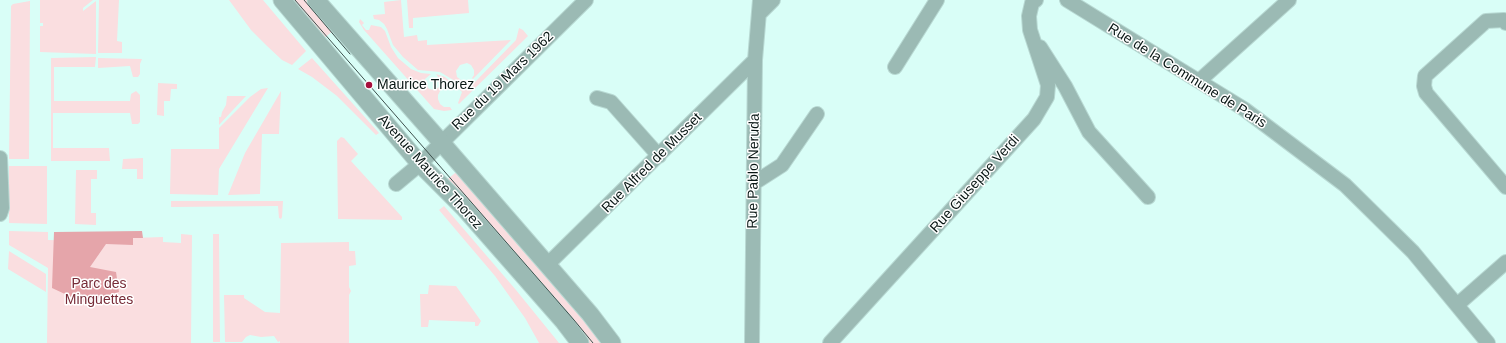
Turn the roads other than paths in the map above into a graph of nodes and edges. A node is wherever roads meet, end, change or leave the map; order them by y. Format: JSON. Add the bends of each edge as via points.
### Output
{"nodes":[{"id":1,"x":282,"y":0,"type":"edge"},
{"id":2,"x":316,"y":0,"type":"edge"},
{"id":3,"x":586,"y":0,"type":"edge"},
{"id":4,"x":773,"y":0,"type":"edge"},
{"id":5,"x":937,"y":0,"type":"edge"},
{"id":6,"x":1036,"y":0,"type":"edge"},
{"id":7,"x":1066,"y":0,"type":"edge"},
{"id":8,"x":1289,"y":0,"type":"edge"},
{"id":9,"x":760,"y":7,"type":"edge"},
{"id":10,"x":1506,"y":23,"type":"edge"},
{"id":11,"x":1030,"y":30,"type":"junction"},
{"id":12,"x":755,"y":60,"type":"junction"},
{"id":13,"x":895,"y":66,"type":"dead end"},
{"id":14,"x":1200,"y":82,"type":"junction"},
{"id":15,"x":597,"y":98,"type":"dead end"},
{"id":16,"x":817,"y":114,"type":"dead end"},
{"id":17,"x":441,"y":142,"type":"junction"},
{"id":18,"x":659,"y":156,"type":"junction"},
{"id":19,"x":0,"y":158,"type":"edge"},
{"id":20,"x":420,"y":164,"type":"junction"},
{"id":21,"x":754,"y":182,"type":"junction"},
{"id":22,"x":396,"y":184,"type":"dead end"},
{"id":23,"x":1506,"y":187,"type":"edge"},
{"id":24,"x":1148,"y":197,"type":"dead end"},
{"id":25,"x":0,"y":214,"type":"edge"},
{"id":26,"x":1506,"y":262,"type":"edge"},
{"id":27,"x":547,"y":265,"type":"junction"},
{"id":28,"x":1457,"y":305,"type":"junction"},
{"id":29,"x":580,"y":343,"type":"edge"},
{"id":30,"x":612,"y":343,"type":"edge"},
{"id":31,"x":752,"y":343,"type":"edge"},
{"id":32,"x":830,"y":343,"type":"edge"},
{"id":33,"x":1488,"y":343,"type":"edge"}],
"edges":[{"from":1,"to":20,"type":"street","name":"Avenue Maurice Thorez"},
{"from":2,"to":17,"type":"street","name":"Avenue Maurice Thorez"},
{"from":3,"to":17,"type":"street","name":"Rue du 19 Mars 1962"},
{"from":4,"to":9,"type":"street"},
{"from":5,"to":13,"type":"street"},
{"from":6,"to":11,"type":"street","name":"Rue Giuseppe Verdi","via":[[1032,3],[1029,16]]},
{"from":7,"to":14,"type":"street","name":"Rue de la Commune de Paris"},
{"from":8,"to":14,"type":"street"},
{"from":9,"to":12,"type":"street","name":"Rue Pablo Neruda"},
{"from":10,"to":23,"type":"street","via":[[1504,20],[1486,20],[1425,76],[1424,86],[1426,93]]},
{"from":11,"to":24,"type":"street","via":[[1065,86],[1089,132]]},
{"from":11,"to":32,"type":"street","name":"Rue Giuseppe Verdi","via":[[1048,85],[1047,97],[1034,118]]},
{"from":12,"to":18,"type":"street","name":"Rue Alfred de Musset"},
{"from":12,"to":21,"type":"street","name":"Rue Pablo Neruda"},
{"from":14,"to":28,"type":"street","name":"Rue de la Commune de Paris","via":[[1244,109],[1345,185],[1413,252]]},
{"from":15,"to":18,"type":"street","via":[[611,102]]},
{"from":16,"to":21,"type":"street","via":[[782,165]]},
{"from":17,"to":20,"type":"street","name":"Rue du 19 Mars 1962"},
{"from":17,"to":27,"type":"street","name":"Avenue Maurice Thorez"},
{"from":18,"to":27,"type":"street","name":"Rue Alfred de Musset"},
{"from":19,"to":25,"type":"street"},
{"from":20,"to":22,"type":"street","name":"Rue du 19 Mars 1962"},
{"from":20,"to":29,"type":"street","name":"Avenue Maurice Thorez","via":[[464,208]]},
{"from":21,"to":31,"type":"street","name":"Rue Pablo Neruda"},
{"from":26,"to":28,"type":"street"},
{"from":27,"to":30,"type":"street","name":"Avenue Maurice Thorez"},
{"from":28,"to":33,"type":"street","name":"Rue de la Commune de Paris"}]}
